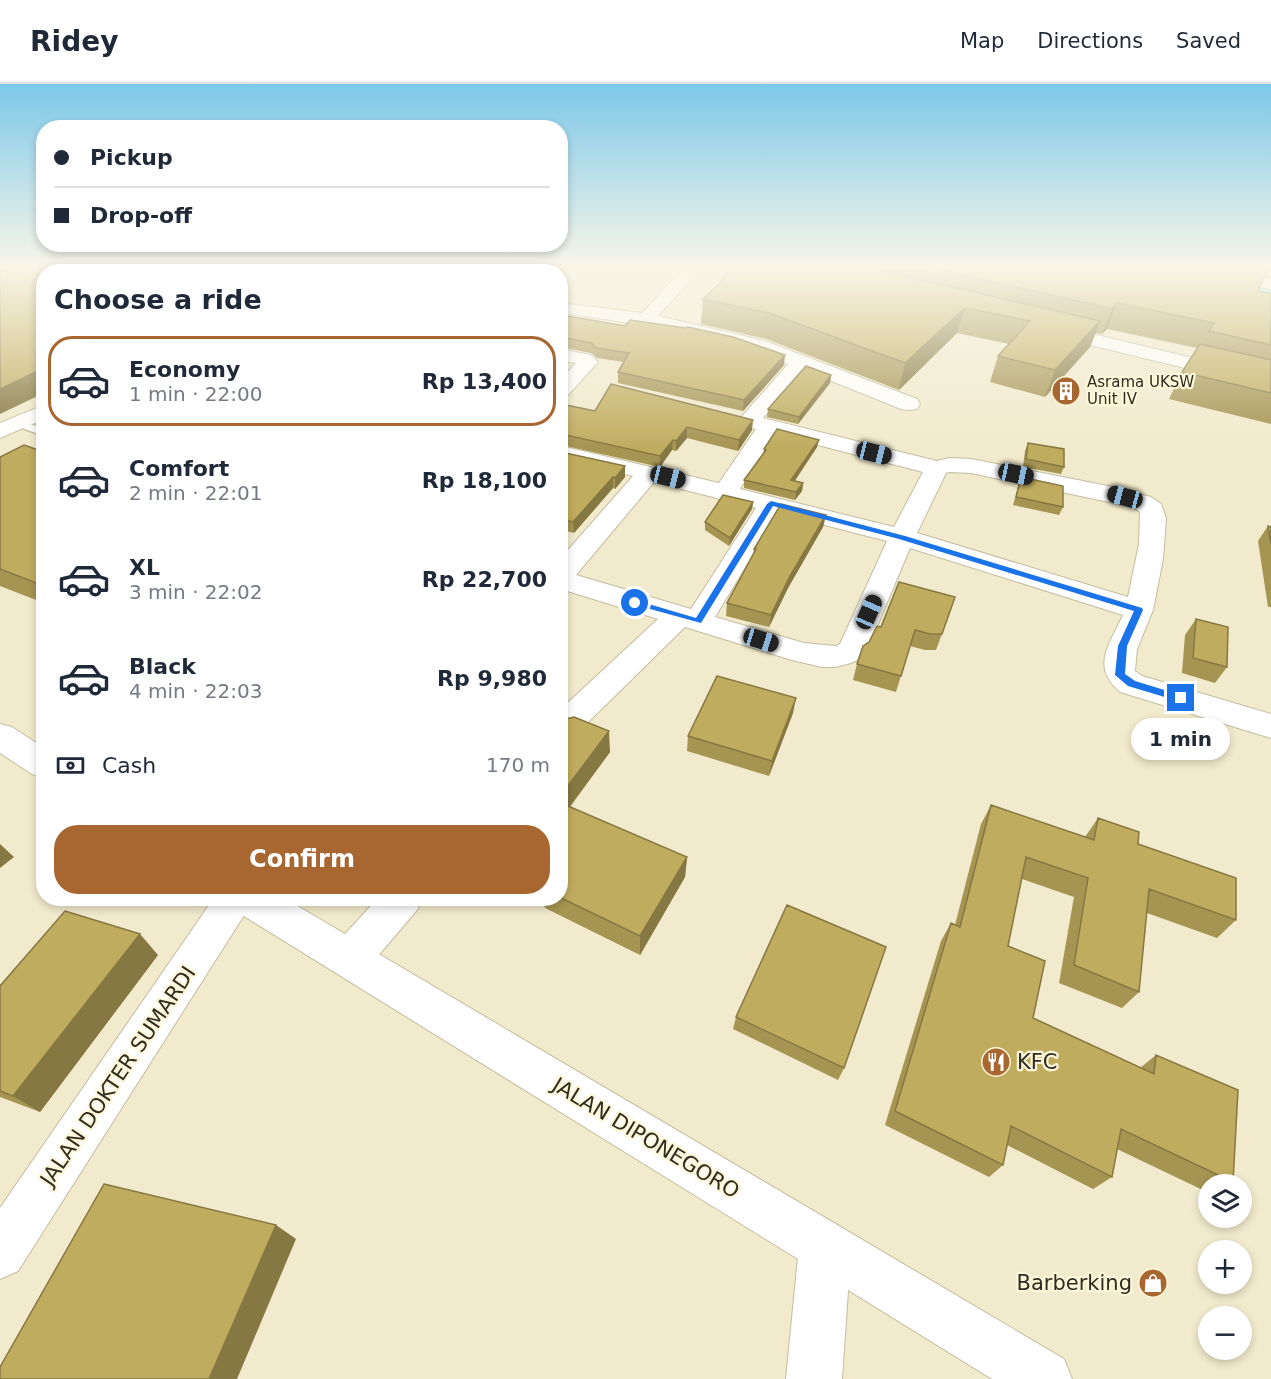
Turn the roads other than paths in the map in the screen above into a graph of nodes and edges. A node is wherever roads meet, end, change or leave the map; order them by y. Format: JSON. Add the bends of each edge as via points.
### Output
{"nodes":[{"id":1,"x":684,"y":328,"type":"edge"},
{"id":2,"x":1046,"y":328,"type":"edge"},
{"id":3,"x":568,"y":356,"type":"edge"},
{"id":4,"x":799,"y":363,"type":"junction"},
{"id":5,"x":568,"y":383,"type":"edge"},
{"id":6,"x":1271,"y":383,"type":"edge"},
{"id":7,"x":909,"y":404,"type":"dead end"},
{"id":8,"x":725,"y":416,"type":"edge"},
{"id":9,"x":36,"y":419,"type":"edge"},
{"id":10,"x":759,"y":424,"type":"junction"},
{"id":11,"x":9,"y":427,"type":"edge"},
{"id":12,"x":568,"y":455,"type":"edge"},
{"id":13,"x":937,"y":468,"type":"junction"},
{"id":14,"x":649,"y":472,"type":"junction"},
{"id":15,"x":725,"y":492,"type":"junction"},
{"id":16,"x":771,"y":504,"type":"junction"},
{"id":17,"x":902,"y":537,"type":"junction"},
{"id":18,"x":568,"y":568,"type":"edge"},
{"id":19,"x":568,"y":582,"type":"edge"},
{"id":20,"x":1139,"y":610,"type":"junction"},
{"id":21,"x":689,"y":618,"type":"junction"},
{"id":22,"x":568,"y":722,"type":"edge"},
{"id":23,"x":1271,"y":726,"type":"edge"},
{"id":24,"x":0,"y":736,"type":"edge"},
{"id":25,"x":36,"y":760,"type":"edge"},
{"id":26,"x":231,"y":906,"type":"edge"},
{"id":27,"x":262,"y":906,"type":"edge"},
{"id":28,"x":396,"y":906,"type":"edge"},
{"id":29,"x":350,"y":958,"type":"junction"},
{"id":30,"x":825,"y":1247,"type":"junction"},
{"id":31,"x":0,"y":1253,"type":"edge"},
{"id":32,"x":814,"y":1379,"type":"edge"},
{"id":33,"x":1044,"y":1379,"type":"edge"}],
"edges":[{"from":1,"to":4,"type":"street","via":[[758,345]]},
{"from":2,"to":6,"type":"street"},
{"from":3,"to":5,"type":"street","via":[[588,362]]},
{"from":4,"to":7,"type":"street"},
{"from":4,"to":10,"type":"street"},
{"from":8,"to":10,"type":"street"},
{"from":9,"to":11,"type":"street"},
{"from":10,"to":13,"type":"street"},
{"from":10,"to":15,"type":"street"},
{"from":12,"to":14,"type":"street"},
{"from":13,"to":17,"type":"street"},
{"from":13,"to":20,"type":"street","via":[[961,464],[982,467],[1142,502],[1152,509],[1155,525]]},
{"from":14,"to":15,"type":"street"},
{"from":14,"to":18,"type":"street"},
{"from":15,"to":16,"type":"street"},
{"from":16,"to":17,"type":"street"},
{"from":16,"to":21,"type":"street"},
{"from":17,"to":20,"type":"street"},
{"from":17,"to":21,"type":"street","via":[[852,650],[844,656],[803,653]]},
{"from":19,"to":21,"type":"street"},
{"from":20,"to":23,"type":"street","via":[[1123,646],[1119,670],[1123,679]]},
{"from":21,"to":22,"type":"street"},
{"from":24,"to":25,"type":"street"},
{"from":26,"to":31,"type":"street","name":"JALAN DOKTER SUMARDI"},
{"from":27,"to":29,"type":"street","name":"JALAN DIPONEGORO"},
{"from":28,"to":29,"type":"street"},
{"from":29,"to":30,"type":"street","name":"JALAN DIPONEGORO"},
{"from":30,"to":32,"type":"street"},
{"from":30,"to":33,"type":"street","name":"JALAN DIPONEGORO"}]}
